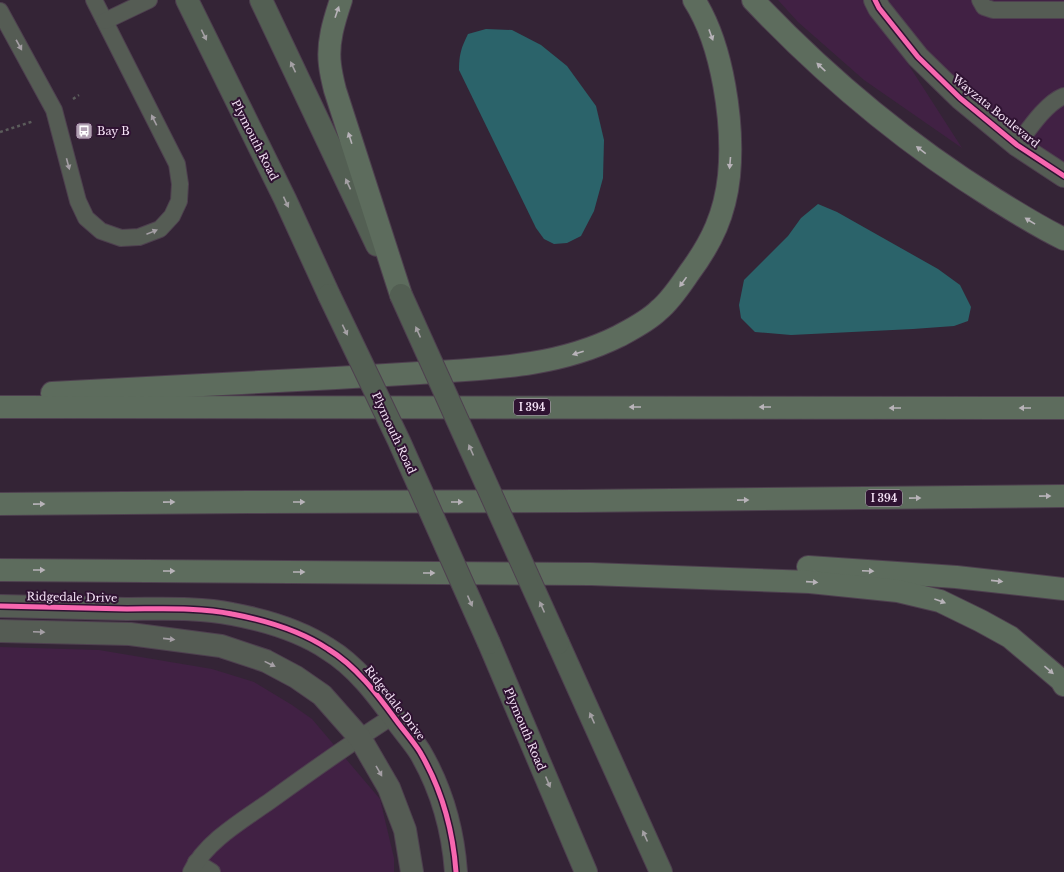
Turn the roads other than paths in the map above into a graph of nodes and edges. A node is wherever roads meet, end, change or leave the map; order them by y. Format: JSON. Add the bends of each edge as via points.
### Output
{"nodes":[{"id":1,"x":94,"y":0,"type":"edge"},
{"id":2,"x":149,"y":0,"type":"edge"},
{"id":3,"x":186,"y":0,"type":"edge"},
{"id":4,"x":261,"y":0,"type":"edge"},
{"id":5,"x":341,"y":0,"type":"edge"},
{"id":6,"x":694,"y":0,"type":"edge"},
{"id":7,"x":753,"y":0,"type":"edge"},
{"id":8,"x":875,"y":0,"type":"edge"},
{"id":9,"x":980,"y":0,"type":"edge"},
{"id":10,"x":1064,"y":10,"type":"edge"},
{"id":11,"x":0,"y":11,"type":"edge"},
{"id":12,"x":105,"y":21,"type":"junction"},
{"id":13,"x":1064,"y":96,"type":"edge"},
{"id":14,"x":1017,"y":145,"type":"junction"},
{"id":15,"x":1064,"y":176,"type":"edge"},
{"id":16,"x":1064,"y":239,"type":"edge"},
{"id":17,"x":401,"y":295,"type":"junction"},
{"id":18,"x":0,"y":395,"type":"edge"},
{"id":19,"x":0,"y":407,"type":"edge"},
{"id":20,"x":1064,"y":408,"type":"edge"},
{"id":21,"x":1064,"y":496,"type":"edge"},
{"id":22,"x":0,"y":504,"type":"edge"},
{"id":23,"x":0,"y":570,"type":"edge"},
{"id":24,"x":591,"y":574,"type":"junction"},
{"id":25,"x":1064,"y":589,"type":"edge"},
{"id":26,"x":0,"y":606,"type":"edge"},
{"id":27,"x":0,"y":631,"type":"edge"},
{"id":28,"x":1064,"y":685,"type":"edge"},
{"id":29,"x":393,"y":716,"type":"junction"},
{"id":30,"x":360,"y":738,"type":"junction"},
{"id":31,"x":193,"y":867,"type":"edge"},
{"id":32,"x":212,"y":872,"type":"edge"},
{"id":33,"x":412,"y":872,"type":"edge"},
{"id":34,"x":456,"y":872,"type":"edge"},
{"id":35,"x":586,"y":872,"type":"edge"},
{"id":36,"x":661,"y":872,"type":"edge"}],
"edges":[{"from":1,"to":12,"type":"lane"},
{"from":2,"to":12,"type":"lane"},
{"from":3,"to":35,"type":"main road","name":"Plymouth Road","one_way":true,"bridge":true,"via":[[285,199],[399,441],[489,643]]},
{"from":17,"to":4,"type":"main road","one_way":true},
{"from":17,"to":5,"type":"highway","one_way":true,"via":[[335,90],[330,64],[330,42]]},
{"from":6,"to":18,"type":"highway","one_way":true,"via":[[710,31],[728,106],[728,185],[722,212],[708,245],[659,310],[632,329],[577,354],[545,362],[471,370]]},
{"from":16,"to":7,"type":"highway","one_way":true,"via":[[1044,230],[922,150],[857,100]]},
{"from":8,"to":14,"type":"street","name":"Wayzata Boulevard","via":[[923,61],[960,98]]},
{"from":9,"to":10,"type":"lane","via":[[984,7],[993,10]]},
{"from":11,"to":12,"type":"lane","one_way":true,"via":[[54,110],[78,201],[86,218],[101,231],[121,238],[139,237],[160,229],[172,216],[179,201],[180,184],[176,164]]},
{"from":13,"to":14,"type":"lane","via":[[1048,106]]},
{"from":14,"to":15,"type":"street","name":"Wayzata Boulevard"},
{"from":36,"to":17,"type":"main road","one_way":true,"bridge":true},
{"from":20,"to":19,"type":"highway","number":"I 394","one_way":true},
{"from":22,"to":21,"type":"highway","number":"I 394","one_way":true},
{"from":23,"to":24,"type":"highway","one_way":true},
{"from":24,"to":25,"type":"highway","one_way":true,"via":[[809,567],[956,577]]},
{"from":24,"to":28,"type":"highway","one_way":true,"via":[[810,582],[898,590],[940,601],[998,630],[1033,656]]},
{"from":26,"to":29,"type":"street","name":"Ridgedale Drive","via":[[232,613],[305,636],[329,649],[354,668]]},
{"from":27,"to":30,"type":"street","one_way":true,"via":[[130,634],[221,646],[266,661],[296,677],[322,695]]},
{"from":29,"to":30,"type":"lane"},
{"from":29,"to":34,"type":"street","name":"Ridgedale Drive","via":[[419,751],[435,783],[446,812]]},
{"from":30,"to":31,"type":"lane","via":[[222,836]]},
{"from":30,"to":33,"type":"street","one_way":true,"via":[[389,788],[405,830]]},
{"from":31,"to":32,"type":"lane"}]}
